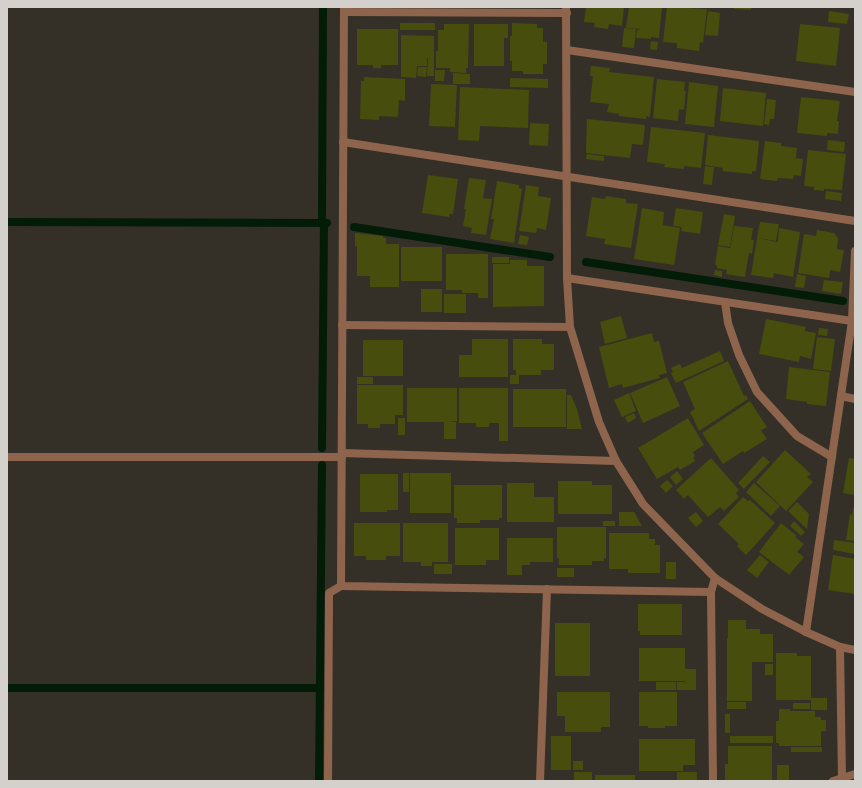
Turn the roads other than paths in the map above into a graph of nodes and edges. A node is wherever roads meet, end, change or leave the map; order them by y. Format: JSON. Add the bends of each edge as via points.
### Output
{"nodes":[{"id":1,"x":344,"y":9,"type":"edge"},
{"id":2,"x":566,"y":10,"type":"edge"},
{"id":3,"x":566,"y":50,"type":"junction"},
{"id":4,"x":855,"y":92,"type":"edge"},
{"id":5,"x":343,"y":142,"type":"junction"},
{"id":6,"x":567,"y":177,"type":"junction"},
{"id":7,"x":855,"y":221,"type":"edge"},
{"id":8,"x":855,"y":250,"type":"edge"},
{"id":9,"x":567,"y":278,"type":"junction"},
{"id":10,"x":726,"y":302,"type":"junction"},
{"id":11,"x":852,"y":320,"type":"junction"},
{"id":12,"x":342,"y":325,"type":"junction"},
{"id":13,"x":570,"y":327,"type":"junction"},
{"id":14,"x":841,"y":396,"type":"junction"},
{"id":15,"x":855,"y":399,"type":"edge"},
{"id":16,"x":342,"y":455,"type":"junction"},
{"id":17,"x":7,"y":457,"type":"edge"},
{"id":18,"x":832,"y":457,"type":"junction"},
{"id":19,"x":616,"y":461,"type":"junction"},
{"id":20,"x":715,"y":578,"type":"junction"},
{"id":21,"x":341,"y":586,"type":"junction"},
{"id":22,"x":547,"y":590,"type":"junction"},
{"id":23,"x":711,"y":592,"type":"junction"},
{"id":24,"x":806,"y":632,"type":"junction"},
{"id":25,"x":840,"y":647,"type":"junction"},
{"id":26,"x":855,"y":650,"type":"edge"},
{"id":27,"x":855,"y":774,"type":"edge"},
{"id":28,"x":842,"y":778,"type":"junction"},
{"id":29,"x":328,"y":781,"type":"edge"},
{"id":30,"x":540,"y":781,"type":"edge"},
{"id":31,"x":713,"y":781,"type":"edge"},
{"id":32,"x":833,"y":781,"type":"edge"}],
"edges":[{"from":1,"to":2,"type":"street"},
{"from":1,"to":5,"type":"street"},
{"from":2,"to":3,"type":"street"},
{"from":3,"to":4,"type":"street"},
{"from":3,"to":6,"type":"street"},
{"from":5,"to":6,"type":"street"},
{"from":5,"to":12,"type":"street"},
{"from":6,"to":7,"type":"street"},
{"from":6,"to":9,"type":"street"},
{"from":8,"to":11,"type":"street"},
{"from":9,"to":10,"type":"street"},
{"from":9,"to":13,"type":"street"},
{"from":10,"to":11,"type":"street"},
{"from":10,"to":18,"type":"street","via":[[728,323],[739,355],[758,392],[797,436]]},
{"from":11,"to":14,"type":"street"},
{"from":12,"to":13,"type":"street"},
{"from":12,"to":16,"type":"street"},
{"from":13,"to":19,"type":"street","via":[[599,422]]},
{"from":14,"to":15,"type":"street"},
{"from":14,"to":18,"type":"street"},
{"from":16,"to":17,"type":"street"},
{"from":16,"to":19,"type":"street"},
{"from":16,"to":21,"type":"street"},
{"from":18,"to":24,"type":"street"},
{"from":19,"to":20,"type":"street","via":[[643,504]]},
{"from":20,"to":23,"type":"street"},
{"from":20,"to":24,"type":"street"},
{"from":21,"to":22,"type":"street"},
{"from":21,"to":29,"type":"street","via":[[329,593]]},
{"from":22,"to":23,"type":"street"},
{"from":22,"to":30,"type":"street"},
{"from":23,"to":31,"type":"street"},
{"from":24,"to":25,"type":"street"},
{"from":25,"to":26,"type":"street"},
{"from":25,"to":28,"type":"street"},
{"from":27,"to":28,"type":"street"},
{"from":28,"to":32,"type":"street"}]}
